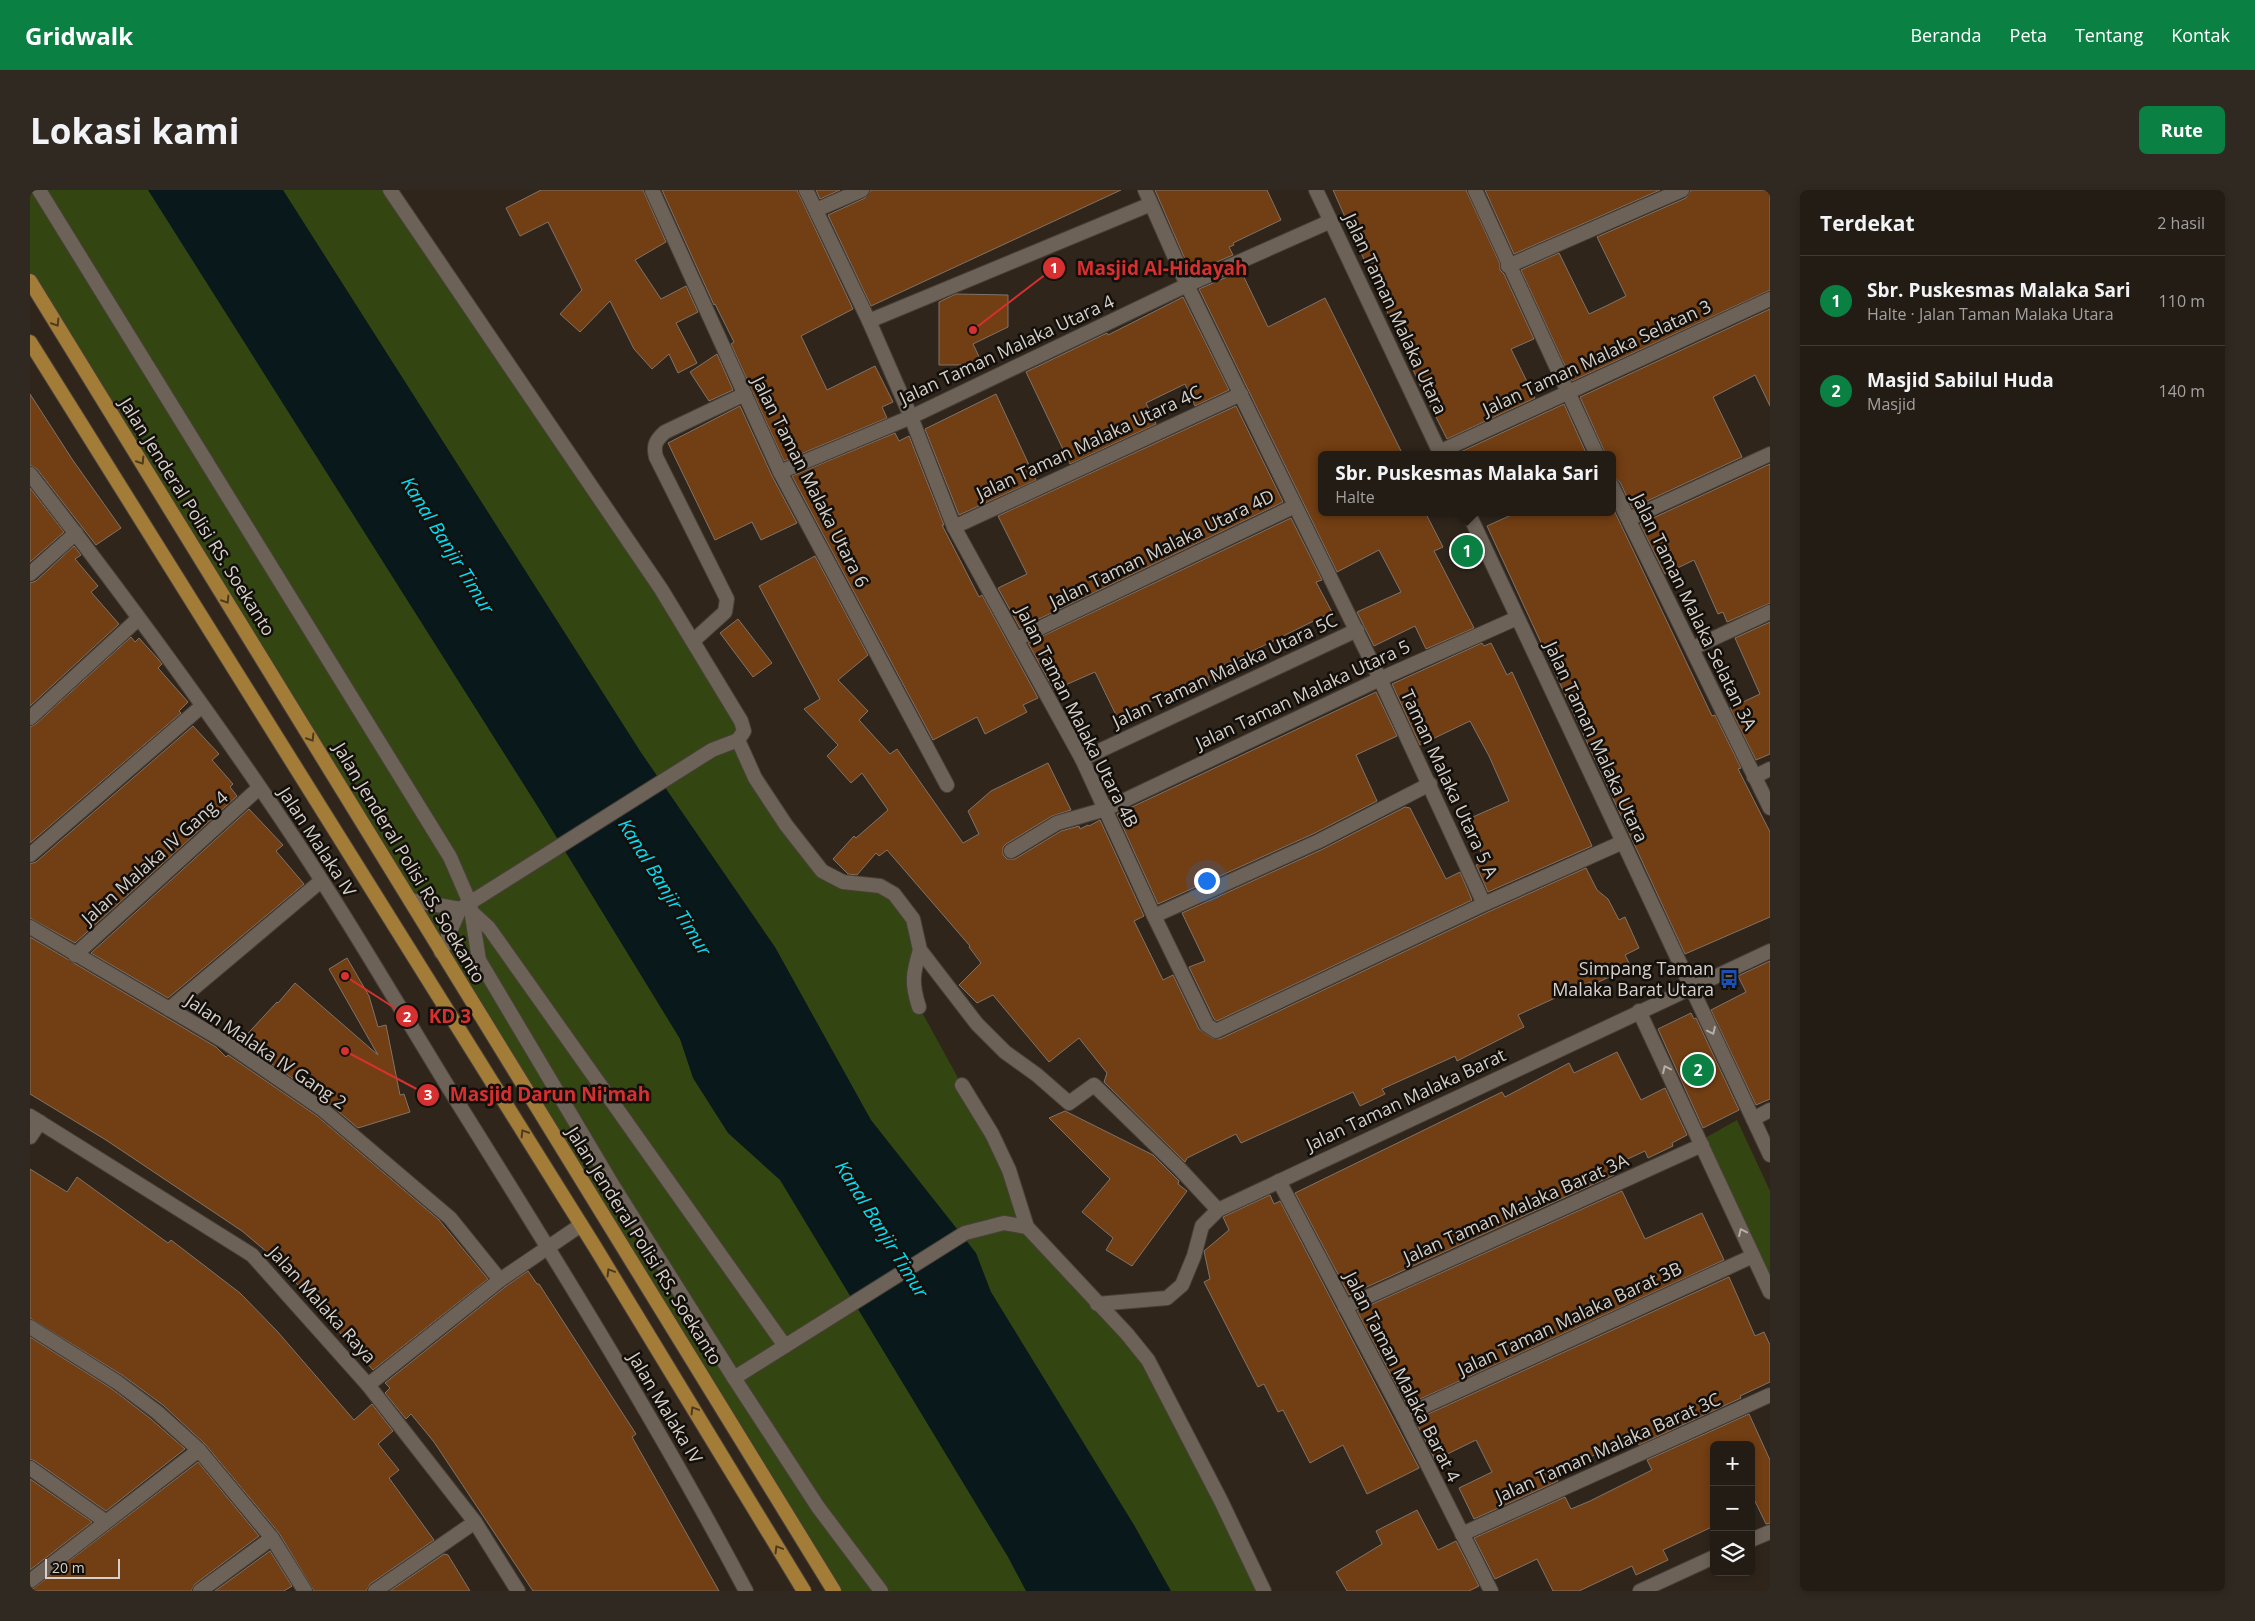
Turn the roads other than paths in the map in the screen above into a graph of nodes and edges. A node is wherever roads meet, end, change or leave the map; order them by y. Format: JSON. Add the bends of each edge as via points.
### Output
{"nodes":[{"id":1,"x":39,"y":190,"type":"edge"},
{"id":2,"x":390,"y":190,"type":"edge"},
{"id":3,"x":652,"y":190,"type":"edge"},
{"id":4,"x":806,"y":190,"type":"edge"},
{"id":5,"x":862,"y":190,"type":"edge"},
{"id":6,"x":1145,"y":190,"type":"edge"},
{"id":7,"x":1316,"y":190,"type":"edge"},
{"id":8,"x":1475,"y":190,"type":"edge"},
{"id":9,"x":1682,"y":190,"type":"edge"},
{"id":10,"x":1152,"y":204,"type":"junction"},
{"id":11,"x":816,"y":210,"type":"junction"},
{"id":12,"x":1331,"y":221,"type":"junction"},
{"id":13,"x":1508,"y":266,"type":"junction"},
{"id":14,"x":30,"y":282,"type":"edge"},
{"id":15,"x":1187,"y":285,"type":"junction"},
{"id":16,"x":1770,"y":298,"type":"edge"},
{"id":17,"x":869,"y":321,"type":"junction"},
{"id":18,"x":30,"y":342,"type":"edge"},
{"id":19,"x":1567,"y":392,"type":"junction"},
{"id":20,"x":745,"y":394,"type":"junction"},
{"id":21,"x":1241,"y":394,"type":"junction"},
{"id":22,"x":911,"y":417,"type":"junction"},
{"id":23,"x":1439,"y":451,"type":"edge"},
{"id":24,"x":1446,"y":451,"type":"edge"},
{"id":25,"x":1595,"y":451,"type":"edge"},
{"id":26,"x":1770,"y":454,"type":"edge"},
{"id":27,"x":780,"y":472,"type":"junction"},
{"id":28,"x":30,"y":474,"type":"edge"},
{"id":29,"x":1616,"y":494,"type":"edge"},
{"id":30,"x":1296,"y":506,"type":"junction"},
{"id":31,"x":1470,"y":516,"type":"edge"},
{"id":32,"x":1628,"y":519,"type":"junction"},
{"id":33,"x":954,"y":526,"type":"junction"},
{"id":34,"x":76,"y":533,"type":"junction"},
{"id":35,"x":30,"y":574,"type":"edge"},
{"id":36,"x":1770,"y":612,"type":"edge"},
{"id":37,"x":1517,"y":618,"type":"junction"},
{"id":38,"x":138,"y":619,"type":"junction"},
{"id":39,"x":1357,"y":630,"type":"junction"},
{"id":40,"x":1017,"y":639,"type":"junction"},
{"id":41,"x":693,"y":641,"type":"junction"},
{"id":42,"x":1693,"y":648,"type":"junction"},
{"id":43,"x":1380,"y":679,"type":"junction"},
{"id":44,"x":202,"y":706,"type":"junction"},
{"id":45,"x":30,"y":718,"type":"edge"},
{"id":46,"x":738,"y":740,"type":"junction"},
{"id":47,"x":1082,"y":759,"type":"junction"},
{"id":48,"x":1770,"y":769,"type":"edge"},
{"id":49,"x":1754,"y":777,"type":"junction"},
{"id":50,"x":947,"y":784,"type":"dead end"},
{"id":51,"x":1430,"y":784,"type":"junction"},
{"id":52,"x":259,"y":788,"type":"junction"},
{"id":53,"x":1770,"y":808,"type":"edge"},
{"id":54,"x":1106,"y":809,"type":"junction"},
{"id":55,"x":1623,"y":842,"type":"junction"},
{"id":56,"x":1011,"y":850,"type":"dead end"},
{"id":57,"x":30,"y":855,"type":"edge"},
{"id":58,"x":321,"y":881,"type":"junction"},
{"id":59,"x":410,"y":900,"type":"junction"},
{"id":60,"x":1484,"y":904,"type":"junction"},
{"id":61,"x":466,"y":907,"type":"junction"},
{"id":62,"x":1154,"y":916,"type":"junction"},
{"id":63,"x":30,"y":927,"type":"edge"},
{"id":64,"x":920,"y":950,"type":"junction"},
{"id":65,"x":1770,"y":951,"type":"edge"},
{"id":66,"x":441,"y":952,"type":"junction"},
{"id":67,"x":75,"y":955,"type":"junction"},
{"id":68,"x":1691,"y":987,"type":"junction"},
{"id":69,"x":920,"y":1007,"type":"dead end"},
{"id":70,"x":169,"y":1008,"type":"junction"},
{"id":71,"x":1639,"y":1011,"type":"junction"},
{"id":72,"x":962,"y":1085,"type":"dead end"},
{"id":73,"x":1770,"y":1110,"type":"edge"},
{"id":74,"x":35,"y":1119,"type":"edge"},
{"id":75,"x":1753,"y":1119,"type":"junction"},
{"id":76,"x":30,"y":1137,"type":"edge"},
{"id":77,"x":1702,"y":1145,"type":"junction"},
{"id":78,"x":1770,"y":1155,"type":"edge"},
{"id":79,"x":1279,"y":1181,"type":"junction"},
{"id":80,"x":1218,"y":1210,"type":"junction"},
{"id":81,"x":581,"y":1225,"type":"junction"},
{"id":82,"x":1026,"y":1227,"type":"junction"},
{"id":83,"x":547,"y":1248,"type":"junction"},
{"id":84,"x":1753,"y":1256,"type":"junction"},
{"id":85,"x":500,"y":1280,"type":"junction"},
{"id":86,"x":1770,"y":1292,"type":"edge"},
{"id":87,"x":1097,"y":1304,"type":"junction"},
{"id":88,"x":1345,"y":1307,"type":"junction"},
{"id":89,"x":30,"y":1327,"type":"edge"},
{"id":90,"x":784,"y":1346,"type":"junction"},
{"id":91,"x":734,"y":1378,"type":"junction"},
{"id":92,"x":368,"y":1385,"type":"junction"},
{"id":93,"x":1770,"y":1395,"type":"edge"},
{"id":94,"x":1403,"y":1416,"type":"junction"},
{"id":95,"x":199,"y":1450,"type":"junction"},
{"id":96,"x":30,"y":1468,"type":"edge"},
{"id":97,"x":105,"y":1521,"type":"junction"},
{"id":98,"x":475,"y":1522,"type":"junction"},
{"id":99,"x":1770,"y":1532,"type":"edge"},
{"id":100,"x":1462,"y":1534,"type":"junction"},
{"id":101,"x":272,"y":1538,"type":"junction"},
{"id":102,"x":1755,"y":1538,"type":"edge"},
{"id":103,"x":1710,"y":1559,"type":"edge"},
{"id":104,"x":30,"y":1581,"type":"edge"},
{"id":105,"x":1644,"y":1590,"type":"edge"},
{"id":106,"x":200,"y":1591,"type":"edge"},
{"id":107,"x":305,"y":1591,"type":"edge"},
{"id":108,"x":374,"y":1591,"type":"edge"},
{"id":109,"x":518,"y":1591,"type":"edge"},
{"id":110,"x":746,"y":1591,"type":"edge"},
{"id":111,"x":804,"y":1591,"type":"edge"},
{"id":112,"x":834,"y":1591,"type":"edge"},
{"id":113,"x":880,"y":1591,"type":"edge"},
{"id":114,"x":1264,"y":1591,"type":"edge"},
{"id":115,"x":1491,"y":1591,"type":"edge"}],
"edges":[{"from":1,"to":61,"type":"street","via":[[450,857]]},
{"from":2,"to":41,"type":"street"},
{"from":3,"to":20,"type":"street","name":"Jalan Taman Malaka Utara 6"},
{"from":4,"to":11,"type":"street","name":"Jalan Taman Malaka Utara 4B"},
{"from":5,"to":11,"type":"street"},
{"from":6,"to":10,"type":"street","name":"Taman Malaka Utara 5 A"},
{"from":7,"to":12,"type":"street","name":"Jalan Taman Malaka Utara"},
{"from":8,"to":13,"type":"street"},
{"from":9,"to":13,"type":"street"},
{"from":10,"to":15,"type":"street","name":"Taman Malaka Utara 5 A"},
{"from":10,"to":17,"type":"street"},
{"from":11,"to":17,"type":"street","name":"Jalan Taman Malaka Utara 4B"},
{"from":12,"to":15,"type":"street","name":"Jalan Taman Malaka Utara 4"},
{"from":12,"to":23,"type":"street","name":"Jalan Taman Malaka Utara"},
{"from":13,"to":19,"type":"street"},
{"from":14,"to":59,"type":"main road","name":"Jalan Jenderal Polisi RS. Soekanto","one_way":true},
{"from":15,"to":21,"type":"street","name":"Taman Malaka Utara 5 A"},
{"from":15,"to":22,"type":"street","name":"Jalan Taman Malaka Utara 4"},
{"from":16,"to":19,"type":"street","name":"Jalan Taman Malaka Selatan 3"},
{"from":17,"to":22,"type":"street","name":"Jalan Taman Malaka Utara 4B"},
{"from":81,"to":18,"type":"main road","one_way":true},
{"from":19,"to":24,"type":"street","name":"Jalan Taman Malaka Selatan 3"},
{"from":19,"to":25,"type":"street"},
{"from":20,"to":27,"type":"street","name":"Jalan Taman Malaka Utara 6"},
{"from":20,"to":41,"type":"street","via":[[665,432],[657,439],[654,449],[727,599],[725,612]]},
{"from":21,"to":30,"type":"street","name":"Taman Malaka Utara 5 A"},
{"from":21,"to":33,"type":"street","name":"Jalan Taman Malaka Utara 4C"},
{"from":22,"to":27,"type":"street","name":"Jalan Taman Malaka Utara 4"},
{"from":22,"to":33,"type":"street","name":"Jalan Taman Malaka Utara 4B"},
{"from":26,"to":32,"type":"street"},
{"from":27,"to":50,"type":"street","name":"Jalan Taman Malaka Utara 6"},
{"from":28,"to":34,"type":"street","name":"Jalan Malaka IV"},
{"from":29,"to":32,"type":"street","name":"Jalan Taman Malaka Selatan 3A"},
{"from":30,"to":39,"type":"street","name":"Taman Malaka Utara 5 A"},
{"from":30,"to":40,"type":"street","name":"Jalan Taman Malaka Utara 4D"},
{"from":31,"to":37,"type":"street","name":"Jalan Taman Malaka Utara"},
{"from":32,"to":42,"type":"street","name":"Jalan Taman Malaka Selatan 3A"},
{"from":33,"to":40,"type":"street","name":"Jalan Taman Malaka Utara 4B"},
{"from":34,"to":35,"type":"street"},
{"from":34,"to":38,"type":"street","name":"Jalan Malaka IV"},
{"from":36,"to":42,"type":"street"},
{"from":37,"to":43,"type":"street","name":"Jalan Taman Malaka Utara 5"},
{"from":37,"to":55,"type":"street","name":"Jalan Taman Malaka Utara"},
{"from":38,"to":44,"type":"street","name":"Jalan Malaka IV"},
{"from":38,"to":45,"type":"street"},
{"from":39,"to":43,"type":"street","name":"Taman Malaka Utara 5 A"},
{"from":39,"to":47,"type":"street","name":"Jalan Taman Malaka Utara 5C"},
{"from":40,"to":47,"type":"street","name":"Jalan Taman Malaka Utara 4B"},
{"from":41,"to":46,"type":"street","via":[[741,722],[744,731]]},
{"from":42,"to":49,"type":"street","name":"Jalan Taman Malaka Selatan 3A"},
{"from":43,"to":51,"type":"street","name":"Taman Malaka Utara 5 A"},
{"from":43,"to":54,"type":"street","name":"Jalan Taman Malaka Utara 5"},
{"from":44,"to":52,"type":"street","name":"Jalan Malaka IV"},
{"from":44,"to":57,"type":"street"},
{"from":46,"to":61,"type":"street","via":[[712,750]]},
{"from":46,"to":64,"type":"street","via":[[755,778],[786,825],[822,870],[843,882],[880,886],[894,894],[913,919]]},
{"from":47,"to":54,"type":"street","name":"Jalan Taman Malaka Utara 4B"},
{"from":48,"to":49,"type":"street"},
{"from":49,"to":53,"type":"street","name":"Jalan Taman Malaka Selatan 3A"},
{"from":51,"to":60,"type":"street","name":"Taman Malaka Utara 5 A"},
{"from":51,"to":62,"type":"street","via":[[1319,841]]},
{"from":52,"to":58,"type":"street","name":"Jalan Malaka IV"},
{"from":52,"to":67,"type":"street","name":"Jalan Malaka IV Gang 4"},
{"from":54,"to":56,"type":"street","name":"Jalan Taman Malaka Utara 5","via":[[1056,823]]},
{"from":54,"to":62,"type":"street","name":"Jalan Taman Malaka Utara 4B"},
{"from":55,"to":60,"type":"street"},
{"from":55,"to":68,"type":"street","name":"Jalan Taman Malaka Utara"},
{"from":58,"to":70,"type":"street"},
{"from":58,"to":83,"type":"street","name":"Jalan Malaka IV"},
{"from":59,"to":61,"type":"street"},
{"from":59,"to":66,"type":"main road","name":"Jalan Jenderal Polisi RS. Soekanto"},
{"from":60,"to":62,"type":"street","name":"Jalan Taman Malaka Utara 4B","via":[[1216,1031],[1203,1020]]},
{"from":61,"to":66,"type":"street"},
{"from":61,"to":90,"type":"street","via":[[488,928]]},
{"from":61,"to":91,"type":"street","via":[[479,960],[615,1189]]},
{"from":63,"to":67,"type":"street","name":"Jalan Malaka IV Gang 2"},
{"from":64,"to":69,"type":"street","via":[[912,974]]},
{"from":64,"to":80,"type":"street","via":[[977,1024],[1005,1052],[1069,1103],[1094,1085]]},
{"from":65,"to":68,"type":"street","name":"Jalan Taman Malaka Barat"},
{"from":66,"to":112,"type":"main road","name":"Jalan Jenderal Polisi RS. Soekanto"},
{"from":67,"to":70,"type":"street","name":"Jalan Malaka IV Gang 2"},
{"from":68,"to":71,"type":"street","name":"Jalan Taman Malaka Barat"},
{"from":68,"to":75,"type":"street","name":"Jalan Taman Malaka Utara","one_way":true},
{"from":70,"to":85,"type":"street","name":"Jalan Malaka IV Gang 2","via":[[322,1109],[450,1218]]},
{"from":77,"to":71,"type":"street","one_way":true},
{"from":71,"to":79,"type":"street","name":"Jalan Taman Malaka Barat"},
{"from":72,"to":82,"type":"street","via":[[992,1134],[1009,1170]]},
{"from":73,"to":75,"type":"street"},
{"from":74,"to":76,"type":"street"},
{"from":74,"to":92,"type":"street","name":"Jalan Malaka Raya","via":[[252,1255]]},
{"from":75,"to":78,"type":"street","name":"Jalan Taman Malaka Utara"},
{"from":84,"to":77,"type":"street","one_way":true},
{"from":77,"to":88,"type":"street","name":"Jalan Taman Malaka Barat 3A"},
{"from":79,"to":80,"type":"street","name":"Jalan Taman Malaka Barat"},
{"from":79,"to":88,"type":"street","name":"Jalan Taman Malaka Barat 4"},
{"from":80,"to":87,"type":"street","name":"Jalan Taman Malaka Barat","via":[[1202,1226],[1182,1284],[1167,1298]]},
{"from":81,"to":83,"type":"street"},
{"from":111,"to":81,"type":"main road","one_way":true},
{"from":82,"to":87,"type":"street"},
{"from":82,"to":90,"type":"street","via":[[1004,1223],[965,1233]]},
{"from":83,"to":85,"type":"street"},
{"from":83,"to":110,"type":"street","name":"Jalan Malaka IV","via":[[688,1483]]},
{"from":84,"to":86,"type":"street"},
{"from":84,"to":94,"type":"street","name":"Jalan Taman Malaka Barat 3B"},
{"from":85,"to":92,"type":"street"},
{"from":87,"to":114,"type":"street","via":[[1148,1360]]},
{"from":88,"to":94,"type":"street","name":"Jalan Taman Malaka Barat 4"},
{"from":89,"to":95,"type":"street","via":[[117,1382]]},
{"from":90,"to":91,"type":"street"},
{"from":91,"to":113,"type":"street","via":[[818,1507]]},
{"from":92,"to":98,"type":"street","name":"Jalan Malaka Raya"},
{"from":93,"to":100,"type":"street","name":"Jalan Taman Malaka Barat 3C"},
{"from":94,"to":100,"type":"street","name":"Jalan Taman Malaka Barat 4"},
{"from":95,"to":97,"type":"street"},
{"from":95,"to":101,"type":"street"},
{"from":96,"to":97,"type":"street"},
{"from":97,"to":104,"type":"street"},
{"from":98,"to":108,"type":"street"},
{"from":98,"to":109,"type":"street","name":"Jalan Malaka Raya"},
{"from":99,"to":102,"type":"street"},
{"from":100,"to":115,"type":"street","name":"Jalan Taman Malaka Barat 4"},
{"from":101,"to":106,"type":"street"},
{"from":101,"to":107,"type":"street"},
{"from":103,"to":105,"type":"street"}]}
